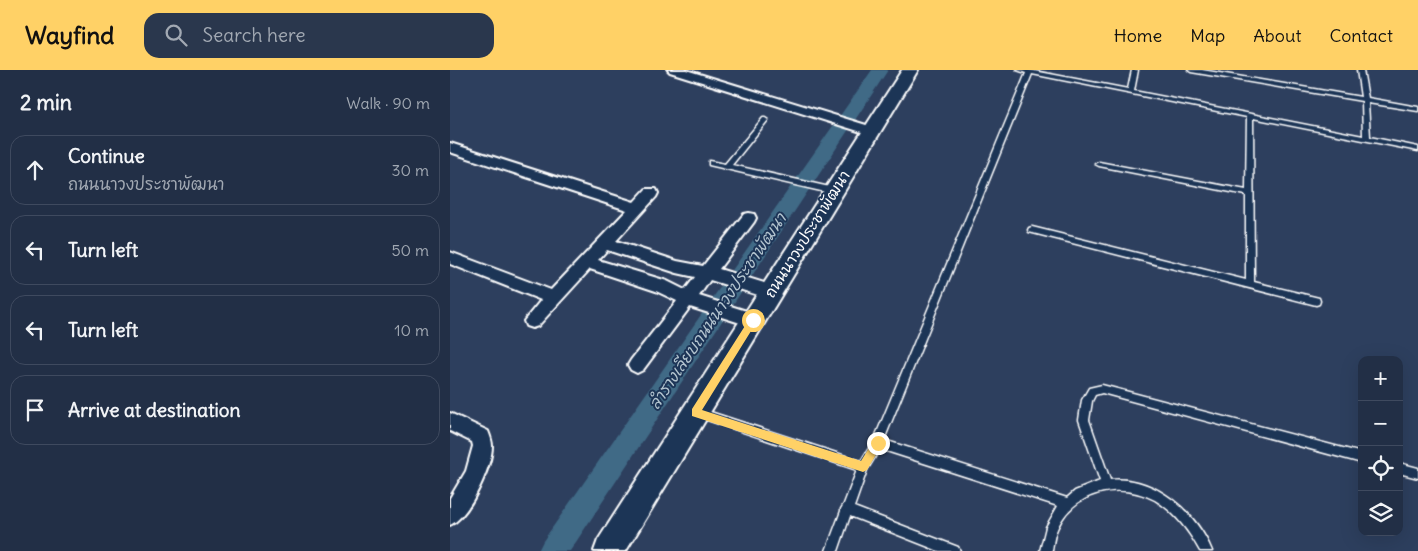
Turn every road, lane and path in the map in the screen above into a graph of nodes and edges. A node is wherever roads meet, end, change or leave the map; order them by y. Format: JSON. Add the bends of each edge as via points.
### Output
{"nodes":[{"id":1,"x":674,"y":70,"type":"edge"},
{"id":2,"x":910,"y":70,"type":"edge"},
{"id":3,"x":1020,"y":70,"type":"edge"},
{"id":4,"x":1135,"y":70,"type":"edge"},
{"id":5,"x":1191,"y":70,"type":"edge"},
{"id":6,"x":1360,"y":70,"type":"edge"},
{"id":7,"x":1030,"y":72,"type":"junction"},
{"id":8,"x":1131,"y":91,"type":"junction"},
{"id":9,"x":1365,"y":100,"type":"junction"},
{"id":10,"x":1418,"y":109,"type":"edge"},
{"id":11,"x":1250,"y":115,"type":"junction"},
{"id":12,"x":765,"y":120,"type":"dead end"},
{"id":13,"x":864,"y":129,"type":"junction"},
{"id":14,"x":1367,"y":138,"type":"junction"},
{"id":15,"x":450,"y":147,"type":"edge"},
{"id":16,"x":1418,"y":149,"type":"edge"},
{"id":17,"x":712,"y":163,"type":"dead end"},
{"id":18,"x":1099,"y":164,"type":"dead end"},
{"id":19,"x":727,"y":166,"type":"junction"},
{"id":20,"x":824,"y":189,"type":"junction"},
{"id":21,"x":651,"y":193,"type":"dead end"},
{"id":22,"x":1250,"y":193,"type":"junction"},
{"id":23,"x":637,"y":208,"type":"junction"},
{"id":24,"x":749,"y":218,"type":"dead end"},
{"id":25,"x":1032,"y":230,"type":"dead end"},
{"id":26,"x":605,"y":243,"type":"junction"},
{"id":27,"x":450,"y":258,"type":"edge"},
{"id":28,"x":587,"y":262,"type":"junction"},
{"id":29,"x":714,"y":275,"type":"junction"},
{"id":30,"x":1250,"y":285,"type":"junction"},
{"id":31,"x":771,"y":292,"type":"junction"},
{"id":32,"x":553,"y":298,"type":"junction"},
{"id":33,"x":1316,"y":301,"type":"dead end"},
{"id":34,"x":695,"y":302,"type":"junction"},
{"id":35,"x":753,"y":320,"type":"junction"},
{"id":36,"x":532,"y":321,"type":"dead end"},
{"id":37,"x":637,"y":365,"type":"dead end"},
{"id":38,"x":696,"y":412,"type":"junction"},
{"id":39,"x":450,"y":422,"type":"edge"},
{"id":40,"x":878,"y":443,"type":"junction"},
{"id":41,"x":1358,"y":457,"type":"edge"},
{"id":42,"x":863,"y":467,"type":"junction"},
{"id":43,"x":1403,"y":469,"type":"edge"},
{"id":44,"x":1418,"y":473,"type":"edge"},
{"id":45,"x":1106,"y":484,"type":"junction"},
{"id":46,"x":1066,"y":504,"type":"junction"},
{"id":47,"x":846,"y":510,"type":"junction"},
{"id":48,"x":450,"y":515,"type":"edge"},
{"id":49,"x":609,"y":551,"type":"edge"},
{"id":50,"x":832,"y":551,"type":"edge"},
{"id":51,"x":954,"y":551,"type":"edge"},
{"id":52,"x":1046,"y":551,"type":"edge"},
{"id":53,"x":1206,"y":551,"type":"edge"}],
"edges":[{"from":1,"to":13,"type":"street"},
{"from":2,"to":13,"type":"street","name":"ถนนนาวงประชาพัฒนา"},
{"from":3,"to":7,"type":"lane"},
{"from":4,"to":8,"type":"lane"},
{"from":5,"to":9,"type":"lane"},
{"from":6,"to":9,"type":"lane"},
{"from":7,"to":8,"type":"lane"},
{"from":7,"to":40,"type":"lane"},
{"from":8,"to":11,"type":"lane"},
{"from":9,"to":10,"type":"lane"},
{"from":9,"to":14,"type":"lane"},
{"from":11,"to":14,"type":"lane"},
{"from":11,"to":22,"type":"lane"},
{"from":12,"to":19,"type":"lane"},
{"from":13,"to":20,"type":"street","name":"ถนนนาวงประชาพัฒนา"},
{"from":14,"to":16,"type":"lane"},
{"from":15,"to":23,"type":"street"},
{"from":17,"to":19,"type":"lane"},
{"from":18,"to":22,"type":"lane"},
{"from":19,"to":20,"type":"lane"},
{"from":20,"to":31,"type":"street","name":"ถนนนาวงประชาพัฒนา"},
{"from":21,"to":23,"type":"street"},
{"from":22,"to":30,"type":"lane"},
{"from":23,"to":26,"type":"street"},
{"from":24,"to":29,"type":"street"},
{"from":25,"to":30,"type":"lane"},
{"from":26,"to":28,"type":"street"},
{"from":26,"to":29,"type":"street","via":[[677,267]]},
{"from":27,"to":32,"type":"street"},
{"from":28,"to":32,"type":"street"},
{"from":28,"to":34,"type":"street","via":[[661,286]]},
{"from":29,"to":31,"type":"street"},
{"from":29,"to":34,"type":"street"},
{"from":30,"to":33,"type":"lane"},
{"from":31,"to":35,"type":"street","name":"ถนนนาวงประชาพัฒนา"},
{"from":32,"to":36,"type":"street"},
{"from":34,"to":35,"type":"street"},
{"from":34,"to":37,"type":"street"},
{"from":35,"to":38,"type":"street","name":"ถนนนาวงประชาพัฒนา"},
{"from":38,"to":42,"type":"lane"},
{"from":38,"to":49,"type":"street","name":"ถนนนาวงประชาพัฒนา"},
{"from":39,"to":48,"type":"street","via":[[481,437],[483,442],[473,478]]},
{"from":40,"to":42,"type":"lane"},
{"from":40,"to":46,"type":"lane"},
{"from":41,"to":45,"type":"lane","via":[[1102,389],[1092,391],[1084,420]]},
{"from":42,"to":47,"type":"lane"},
{"from":43,"to":44,"type":"lane"},
{"from":45,"to":46,"type":"lane","via":[[1084,490]]},
{"from":45,"to":53,"type":"lane","via":[[1130,485],[1154,494],[1177,510],[1196,532]]},
{"from":46,"to":52,"type":"lane","via":[[1049,532]]},
{"from":47,"to":50,"type":"lane"},
{"from":47,"to":51,"type":"lane"}]}
